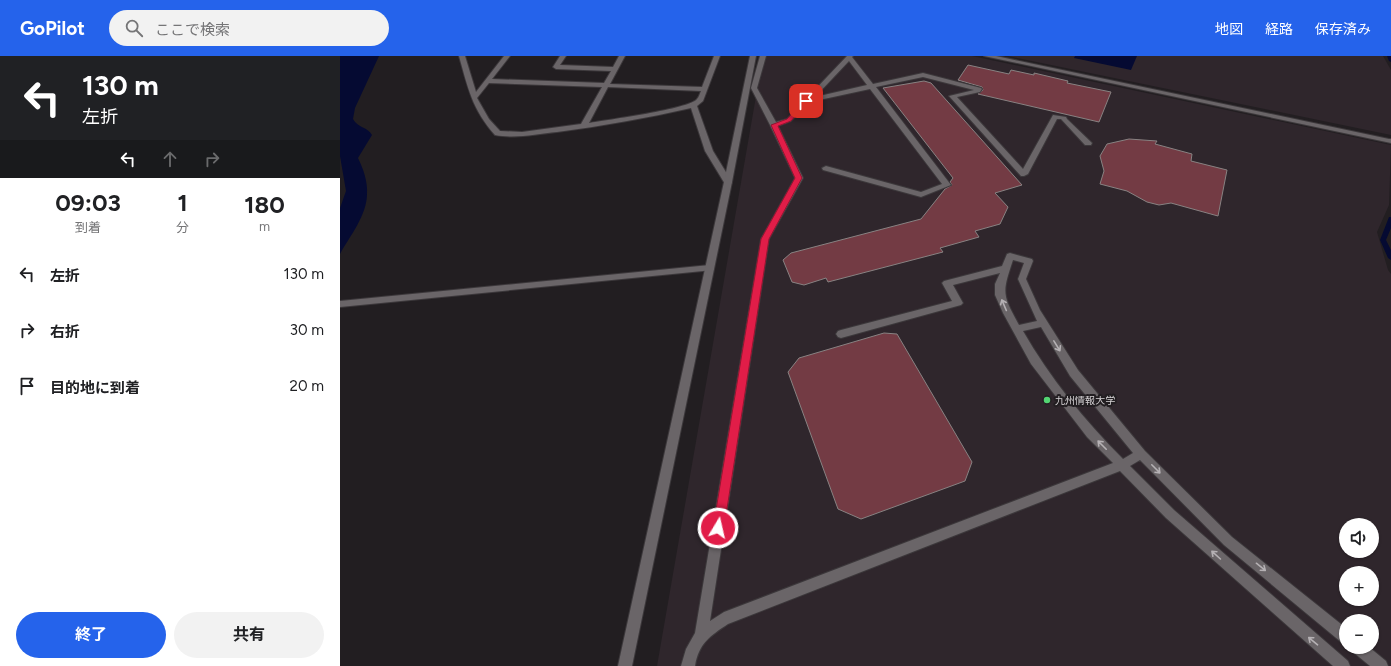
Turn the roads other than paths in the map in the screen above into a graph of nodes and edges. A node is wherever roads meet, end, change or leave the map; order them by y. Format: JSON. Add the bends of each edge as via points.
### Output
{"nodes":[{"id":1,"x":462,"y":56,"type":"edge"},
{"id":2,"x":507,"y":56,"type":"edge"},
{"id":3,"x":563,"y":56,"type":"edge"},
{"id":4,"x":622,"y":56,"type":"edge"},
{"id":5,"x":716,"y":56,"type":"edge"},
{"id":6,"x":753,"y":56,"type":"edge"},
{"id":7,"x":763,"y":56,"type":"edge"},
{"id":8,"x":850,"y":56,"type":"edge"},
{"id":9,"x":987,"y":56,"type":"edge"},
{"id":10,"x":616,"y":69,"type":"junction"},
{"id":11,"x":487,"y":81,"type":"junction"},
{"id":12,"x":606,"y":85,"type":"junction"},
{"id":13,"x":871,"y":86,"type":"junction"},
{"id":14,"x":704,"y":89,"type":"junction"},
{"id":15,"x":474,"y":98,"type":"junction"},
{"id":16,"x":806,"y":101,"type":"junction"},
{"id":17,"x":693,"y":105,"type":"junction"},
{"id":18,"x":774,"y":125,"type":"junction"},
{"id":19,"x":584,"y":126,"type":"junction"},
{"id":20,"x":1389,"y":141,"type":"dead end"},
{"id":21,"x":1088,"y":143,"type":"dead end"},
{"id":22,"x":826,"y":168,"type":"dead end"},
{"id":23,"x":728,"y":182,"type":"junction"},
{"id":24,"x":710,"y":268,"type":"junction"},
{"id":25,"x":1006,"y":268,"type":"junction"},
{"id":26,"x":340,"y":304,"type":"edge"},
{"id":27,"x":1043,"y":323,"type":"junction"},
{"id":28,"x":1017,"y":329,"type":"junction"},
{"id":29,"x":841,"y":334,"type":"dead end"},
{"id":30,"x":1141,"y":454,"type":"junction"},
{"id":31,"x":1122,"y":465,"type":"junction"},
{"id":32,"x":1339,"y":631,"type":"edge"},
{"id":33,"x":701,"y":635,"type":"junction"},
{"id":34,"x":1366,"y":654,"type":"edge"},
{"id":35,"x":625,"y":666,"type":"edge"},
{"id":36,"x":688,"y":666,"type":"edge"},
{"id":37,"x":1343,"y":666,"type":"edge"},
{"id":38,"x":1381,"y":666,"type":"edge"}],
"edges":[{"from":1,"to":15,"type":"street"},
{"from":2,"to":11,"type":"street"},
{"from":3,"to":10,"type":"street","via":[[556,67]]},
{"from":4,"to":10,"type":"street"},
{"from":5,"to":14,"type":"street"},
{"from":6,"to":23,"type":"street"},
{"from":7,"to":18,"type":"street","via":[[754,88]]},
{"from":8,"to":13,"type":"street"},
{"from":8,"to":16,"type":"street"},
{"from":9,"to":20,"type":"street"},
{"from":10,"to":12,"type":"street"},
{"from":11,"to":12,"type":"street"},
{"from":11,"to":15,"type":"street"},
{"from":12,"to":14,"type":"street"},
{"from":12,"to":19,"type":"street"},
{"from":13,"to":16,"type":"street"},
{"from":13,"to":21,"type":"street","via":[[923,75],[980,88],[952,96],[1024,174],[1055,116],[1064,118]]},
{"from":13,"to":22,"type":"street","via":[[947,185],[921,194]]},
{"from":14,"to":17,"type":"street","via":[[700,100]]},
{"from":15,"to":19,"type":"street","via":[[486,120],[498,133],[522,134]]},
{"from":16,"to":18,"type":"street","via":[[789,120]]},
{"from":17,"to":19,"type":"street"},
{"from":17,"to":23,"type":"street","via":[[709,151]]},
{"from":18,"to":33,"type":"street","via":[[799,178],[765,239]]},
{"from":23,"to":24,"type":"street"},
{"from":24,"to":26,"type":"street"},
{"from":24,"to":35,"type":"street"},
{"from":25,"to":27,"type":"street","via":[[1010,256],[1029,261],[1022,279]]},
{"from":28,"to":25,"type":"street","one_way":true,"via":[[1000,296],[1000,284]]},
{"from":25,"to":29,"type":"street","via":[[947,284],[958,303]]},
{"from":27,"to":28,"type":"street"},
{"from":27,"to":30,"type":"street","one_way":true,"via":[[1074,373]]},
{"from":31,"to":28,"type":"street","one_way":true,"via":[[1091,434],[1035,361]]},
{"from":30,"to":31,"type":"street"},
{"from":30,"to":32,"type":"street","one_way":true,"via":[[1228,541]]},
{"from":31,"to":33,"type":"street","via":[[724,619]]},
{"from":37,"to":31,"type":"street","one_way":true,"via":[[1170,514]]},
{"from":33,"to":36,"type":"street","via":[[690,652]]},
{"from":34,"to":38,"type":"street"}]}
